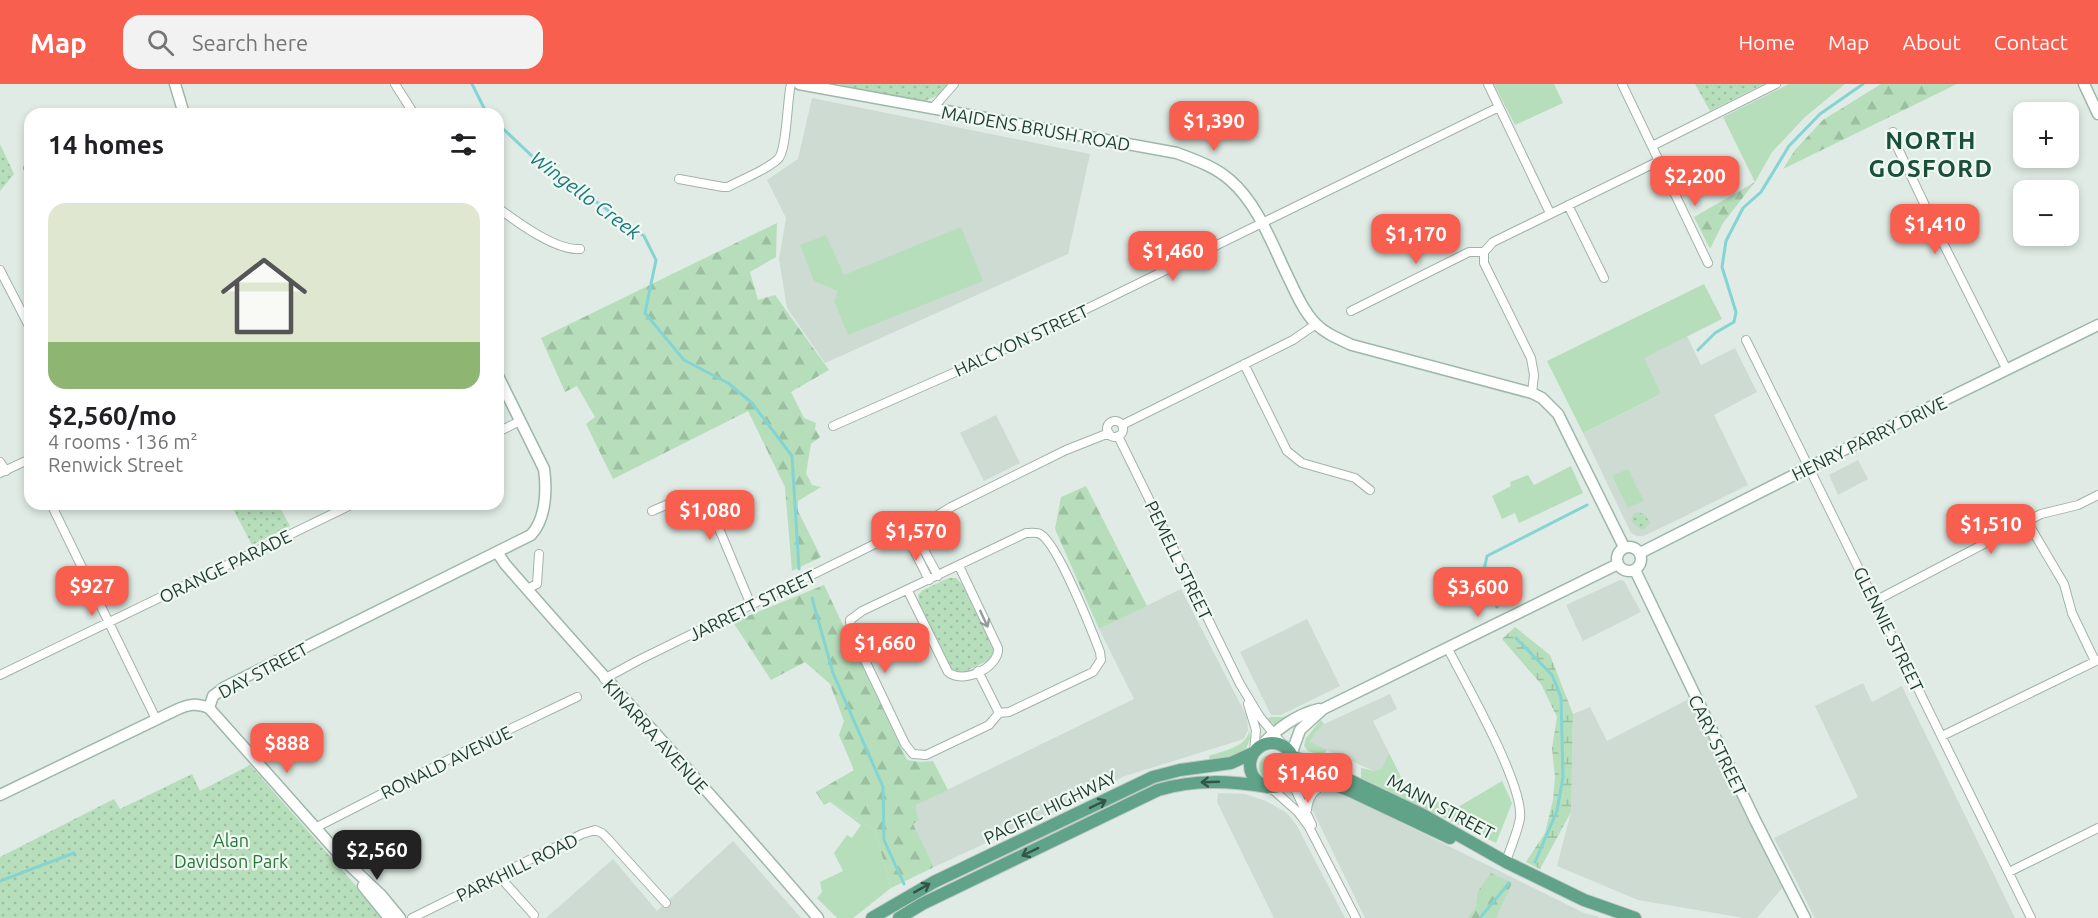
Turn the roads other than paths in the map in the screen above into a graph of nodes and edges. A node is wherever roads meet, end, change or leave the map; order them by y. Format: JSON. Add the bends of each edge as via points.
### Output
{"nodes":[{"id":1,"x":175,"y":84,"type":"edge"},
{"id":2,"x":395,"y":84,"type":"edge"},
{"id":3,"x":791,"y":84,"type":"edge"},
{"id":4,"x":799,"y":84,"type":"edge"},
{"id":5,"x":954,"y":84,"type":"edge"},
{"id":6,"x":1488,"y":84,"type":"edge"},
{"id":7,"x":1622,"y":84,"type":"edge"},
{"id":8,"x":1776,"y":84,"type":"edge"},
{"id":9,"x":2084,"y":84,"type":"edge"},
{"id":10,"x":1499,"y":107,"type":"junction"},
{"id":11,"x":182,"y":108,"type":"edge"},
{"id":12,"x":409,"y":108,"type":"edge"},
{"id":13,"x":932,"y":109,"type":"junction"},
{"id":14,"x":2098,"y":114,"type":"edge"},
{"id":15,"x":1893,"y":132,"type":"dead end"},
{"id":16,"x":1652,"y":146,"type":"junction"},
{"id":17,"x":1659,"y":161,"type":"junction"},
{"id":18,"x":679,"y":179,"type":"dead end"},
{"id":19,"x":1568,"y":206,"type":"junction"},
{"id":20,"x":504,"y":212,"type":"edge"},
{"id":21,"x":1550,"y":213,"type":"junction"},
{"id":22,"x":1262,"y":224,"type":"junction"},
{"id":23,"x":580,"y":249,"type":"dead end"},
{"id":24,"x":1484,"y":252,"type":"junction"},
{"id":25,"x":1708,"y":263,"type":"dead end"},
{"id":26,"x":0,"y":270,"type":"edge"},
{"id":27,"x":1604,"y":278,"type":"dead end"},
{"id":28,"x":1351,"y":311,"type":"dead end"},
{"id":29,"x":24,"y":316,"type":"edge"},
{"id":30,"x":1316,"y":324,"type":"junction"},
{"id":31,"x":2098,"y":325,"type":"edge"},
{"id":32,"x":1746,"y":340,"type":"dead end"},
{"id":33,"x":1244,"y":364,"type":"junction"},
{"id":34,"x":2007,"y":370,"type":"junction"},
{"id":35,"x":504,"y":388,"type":"edge"},
{"id":36,"x":1532,"y":393,"type":"junction"},
{"id":37,"x":520,"y":421,"type":"junction"},
{"id":38,"x":1122,"y":424,"type":"junction"},
{"id":39,"x":833,"y":426,"type":"dead end"},
{"id":40,"x":504,"y":429,"type":"edge"},
{"id":41,"x":1109,"y":433,"type":"junction"},
{"id":42,"x":1118,"y":436,"type":"junction"},
{"id":43,"x":0,"y":462,"type":"edge"},
{"id":44,"x":24,"y":463,"type":"edge"},
{"id":45,"x":1809,"y":468,"type":"junction"},
{"id":46,"x":3,"y":472,"type":"edge"},
{"id":47,"x":1370,"y":490,"type":"dead end"},
{"id":48,"x":2098,"y":495,"type":"edge"},
{"id":49,"x":54,"y":510,"type":"edge"},
{"id":50,"x":341,"y":510,"type":"edge"},
{"id":51,"x":652,"y":511,"type":"dead end"},
{"id":52,"x":2028,"y":523,"type":"junction"},
{"id":53,"x":918,"y":526,"type":"junction"},
{"id":54,"x":909,"y":537,"type":"junction"},
{"id":55,"x":1624,"y":547,"type":"junction"},
{"id":56,"x":497,"y":552,"type":"junction"},
{"id":57,"x":1640,"y":553,"type":"junction"},
{"id":58,"x":539,"y":554,"type":"dead end"},
{"id":59,"x":1618,"y":564,"type":"junction"},
{"id":60,"x":959,"y":566,"type":"junction"},
{"id":61,"x":1635,"y":570,"type":"junction"},
{"id":62,"x":938,"y":576,"type":"junction"},
{"id":63,"x":929,"y":580,"type":"junction"},
{"id":64,"x":527,"y":589,"type":"junction"},
{"id":65,"x":908,"y":591,"type":"junction"},
{"id":66,"x":1875,"y":601,"type":"junction"},
{"id":67,"x":751,"y":605,"type":"junction"},
{"id":68,"x":109,"y":623,"type":"junction"},
{"id":69,"x":1448,"y":649,"type":"junction"},
{"id":70,"x":2097,"y":660,"type":"edge"},
{"id":71,"x":978,"y":671,"type":"junction"},
{"id":72,"x":0,"y":675,"type":"edge"},
{"id":73,"x":604,"y":679,"type":"junction"},
{"id":74,"x":1240,"y":684,"type":"junction"},
{"id":75,"x":578,"y":697,"type":"dead end"},
{"id":76,"x":209,"y":708,"type":"junction"},
{"id":77,"x":1323,"y":709,"type":"junction"},
{"id":78,"x":999,"y":713,"type":"junction"},
{"id":79,"x":156,"y":719,"type":"junction"},
{"id":80,"x":1273,"y":734,"type":"junction"},
{"id":81,"x":1942,"y":736,"type":"junction"},
{"id":82,"x":1256,"y":751,"type":"junction"},
{"id":83,"x":1289,"y":753,"type":"junction"},
{"id":84,"x":1291,"y":778,"type":"junction"},
{"id":85,"x":1333,"y":783,"type":"junction"},
{"id":86,"x":1269,"y":787,"type":"junction"},
{"id":87,"x":0,"y":795,"type":"edge"},
{"id":88,"x":1307,"y":812,"type":"junction"},
{"id":89,"x":315,"y":828,"type":"junction"},
{"id":90,"x":2098,"y":828,"type":"edge"},
{"id":91,"x":1319,"y":844,"type":"junction"},
{"id":92,"x":345,"y":861,"type":"junction"},
{"id":93,"x":1506,"y":862,"type":"junction"},
{"id":94,"x":2009,"y":872,"type":"junction"},
{"id":95,"x":499,"y":876,"type":"junction"},
{"id":96,"x":666,"y":903,"type":"dead end"},
{"id":97,"x":922,"y":904,"type":"junction"},
{"id":98,"x":534,"y":915,"type":"dead end"},
{"id":99,"x":389,"y":918,"type":"edge"},
{"id":100,"x":400,"y":918,"type":"edge"},
{"id":101,"x":412,"y":918,"type":"edge"},
{"id":102,"x":818,"y":918,"type":"edge"},
{"id":103,"x":872,"y":918,"type":"edge"},
{"id":104,"x":887,"y":918,"type":"edge"},
{"id":105,"x":899,"y":918,"type":"edge"},
{"id":106,"x":1356,"y":918,"type":"edge"},
{"id":107,"x":1635,"y":918,"type":"edge"},
{"id":108,"x":1805,"y":918,"type":"edge"},
{"id":109,"x":2031,"y":918,"type":"edge"}],
"edges":[{"from":1,"to":11,"type":"street"},
{"from":2,"to":12,"type":"street"},
{"from":3,"to":18,"type":"street","via":[[783,151],[776,161],[723,188]]},
{"from":4,"to":13,"type":"street","name":"MAIDENS BRUSH ROAD"},
{"from":5,"to":13,"type":"street"},
{"from":6,"to":10,"type":"street"},
{"from":7,"to":16,"type":"street"},
{"from":8,"to":16,"type":"street"},
{"from":9,"to":14,"type":"street"},
{"from":10,"to":21,"type":"street"},
{"from":10,"to":22,"type":"street","name":"HALCYON STREET"},
{"from":13,"to":22,"type":"street","name":"MAIDENS BRUSH ROAD","via":[[1177,153],[1208,165],[1229,179]]},
{"from":15,"to":34,"type":"street"},
{"from":16,"to":17,"type":"street"},
{"from":17,"to":19,"type":"street"},
{"from":17,"to":25,"type":"street"},
{"from":19,"to":21,"type":"street"},
{"from":19,"to":27,"type":"street"},
{"from":20,"to":23,"type":"street","via":[[567,249]]},
{"from":21,"to":24,"type":"street","via":[[1493,242]]},
{"from":22,"to":30,"type":"street","name":"MAIDENS BRUSH ROAD","via":[[1295,292]]},
{"from":22,"to":39,"type":"street","name":"HALCYON STREET","via":[[976,363]]},
{"from":24,"to":28,"type":"street","via":[[1469,252]]},
{"from":24,"to":36,"type":"street","via":[[1484,263],[1534,367]]},
{"from":26,"to":29,"type":"street"},
{"from":30,"to":33,"type":"street"},
{"from":30,"to":36,"type":"street","name":"MAIDENS BRUSH ROAD","via":[[1352,345]]},
{"from":31,"to":34,"type":"street","name":"HENRY PARRY DRIVE"},
{"from":32,"to":45,"type":"street","name":"GLENNIE STREET"},
{"from":33,"to":38,"type":"street"},
{"from":33,"to":47,"type":"street","via":[[1287,451],[1302,463],[1355,478]]},
{"from":34,"to":45,"type":"street","name":"HENRY PARRY DRIVE"},
{"from":35,"to":37,"type":"street","name":"DAY STREET"},
{"from":36,"to":55,"type":"street","via":[[1558,414]]},
{"from":37,"to":40,"type":"street"},
{"from":37,"to":56,"type":"street","name":"DAY STREET","via":[[544,469],[542,515],[539,527],[531,535]]},
{"from":38,"to":41,"type":"street","via":[[1110,423]]},
{"from":38,"to":42,"type":"street","via":[[1123,431]]},
{"from":41,"to":42,"type":"street"},
{"from":41,"to":53,"type":"street","name":"JARRETT STREET","via":[[1066,450]]},
{"from":42,"to":74,"type":"street","name":"PEMELL STREET"},
{"from":43,"to":46,"type":"street"},
{"from":44,"to":46,"type":"street"},
{"from":45,"to":57,"type":"street","name":"HENRY PARRY DRIVE"},
{"from":45,"to":66,"type":"street","name":"GLENNIE STREET"},
{"from":48,"to":52,"type":"street","via":[[2078,505],[2041,514]]},
{"from":49,"to":68,"type":"street"},
{"from":50,"to":68,"type":"street","name":"ORANGE PARADE"},
{"from":51,"to":67,"type":"street","via":[[690,498],[702,502],[712,512]]},
{"from":52,"to":66,"type":"street"},
{"from":52,"to":70,"type":"street","via":[[2064,584],[2072,613]]},
{"from":53,"to":54,"type":"street","via":[[919,531]]},
{"from":53,"to":54,"type":"street","name":"JARRETT STREET","via":[[911,522],[902,527]]},
{"from":54,"to":62,"type":"street"},
{"from":54,"to":63,"type":"street"},
{"from":54,"to":67,"type":"street","name":"JARRETT STREET","via":[[883,540]]},
{"from":55,"to":57,"type":"street","via":[[1631,546]]},
{"from":55,"to":59,"type":"street","via":[[1618,553]]},
{"from":56,"to":64,"type":"street","name":"KINARRA AVENUE"},
{"from":56,"to":76,"type":"street","name":"DAY STREET","via":[[225,687],[213,696]]},
{"from":57,"to":61,"type":"street","via":[[1642,561]]},
{"from":58,"to":64,"type":"street","via":[[537,584]]},
{"from":59,"to":61,"type":"street","via":[[1623,570]]},
{"from":59,"to":69,"type":"street"},
{"from":60,"to":62,"type":"street"},
{"from":60,"to":71,"type":"street","one_way":true,"via":[[998,648],[996,660]]},
{"from":60,"to":78,"type":"street","via":[[1026,532],[1040,533],[1049,541],[1075,591],[1100,652],[1101,660],[1093,672],[1010,712]]},
{"from":61,"to":108,"type":"street","name":"CARY STREET"},
{"from":62,"to":63,"type":"street"},
{"from":63,"to":65,"type":"street"},
{"from":64,"to":73,"type":"street","name":"KINARRA AVENUE"},
{"from":65,"to":71,"type":"street","via":[[948,672],[958,677]]},
{"from":65,"to":78,"type":"street","via":[[850,620],[851,631],[905,744],[913,754],[926,756],[989,725]]},
{"from":66,"to":81,"type":"street","name":"GLENNIE STREET"},
{"from":67,"to":73,"type":"street","name":"JARRETT STREET"},
{"from":68,"to":72,"type":"street","name":"ORANGE PARADE"},
{"from":68,"to":79,"type":"street"},
{"from":69,"to":77,"type":"street"},
{"from":69,"to":93,"type":"street","via":[[1519,798],[1520,818]]},
{"from":70,"to":81,"type":"street"},
{"from":71,"to":78,"type":"street"},
{"from":73,"to":102,"type":"street","name":"KINARRA AVENUE"},
{"from":74,"to":80,"type":"street","name":"PEMELL STREET"},
{"from":74,"to":82,"type":"street","name":"PEMELL STREET","via":[[1254,725]]},
{"from":75,"to":89,"type":"street","name":"RONALD AVENUE"},
{"from":76,"to":79,"type":"street","name":"DAY STREET","via":[[187,705]]},
{"from":76,"to":89,"type":"street"},
{"from":77,"to":80,"type":"street","via":[[1304,714]]},
{"from":77,"to":83,"type":"street","via":[[1300,730]]},
{"from":79,"to":87,"type":"street","name":"DAY STREET"},
{"from":80,"to":82,"type":"street"},
{"from":80,"to":83,"type":"street","name":"PEMELL STREET"},
{"from":81,"to":94,"type":"street","name":"GLENNIE STREET"},
{"from":82,"to":83,"type":"main road","via":[[1274,743]]},
{"from":82,"to":86,"type":"main road","via":[[1250,763],[1252,774],[1258,783]]},
{"from":103,"to":82,"type":"main road","name":"PACIFIC HIGHWAY","one_way":true,"via":[[934,882],[1154,777],[1231,763]]},
{"from":83,"to":84,"type":"main road"},
{"from":83,"to":93,"type":"main road","name":"MANN STREET","via":[[1423,815]]},
{"from":84,"to":85,"type":"main road","name":"MANN STREET"},
{"from":84,"to":86,"type":"main road"},
{"from":84,"to":88,"type":"street"},
{"from":85,"to":88,"type":"street","via":[[1314,791]]},
{"from":85,"to":93,"type":"main road","name":"MANN STREET"},
{"from":86,"to":91,"type":"street","via":[[1298,812]]},
{"from":86,"to":97,"type":"main road","name":"PACIFIC HIGHWAY","one_way":true,"via":[[1214,782],[1158,790]]},
{"from":88,"to":91,"type":"street"},
{"from":89,"to":92,"type":"street"},
{"from":90,"to":94,"type":"street"},
{"from":91,"to":106,"type":"street"},
{"from":92,"to":99,"type":"street"},
{"from":92,"to":100,"type":"street"},
{"from":93,"to":107,"type":"main road","name":"MANN STREET","via":[[1584,900]]},
{"from":94,"to":109,"type":"street","name":"GLENNIE STREET"},
{"from":95,"to":96,"type":"street","name":"PARKHILL ROAD","via":[[595,830],[607,838]]},
{"from":95,"to":98,"type":"street"},
{"from":95,"to":101,"type":"street","name":"PARKHILL ROAD"},
{"from":97,"to":104,"type":"main road"},
{"from":97,"to":105,"type":"main road","name":"PACIFIC HIGHWAY"}]}
